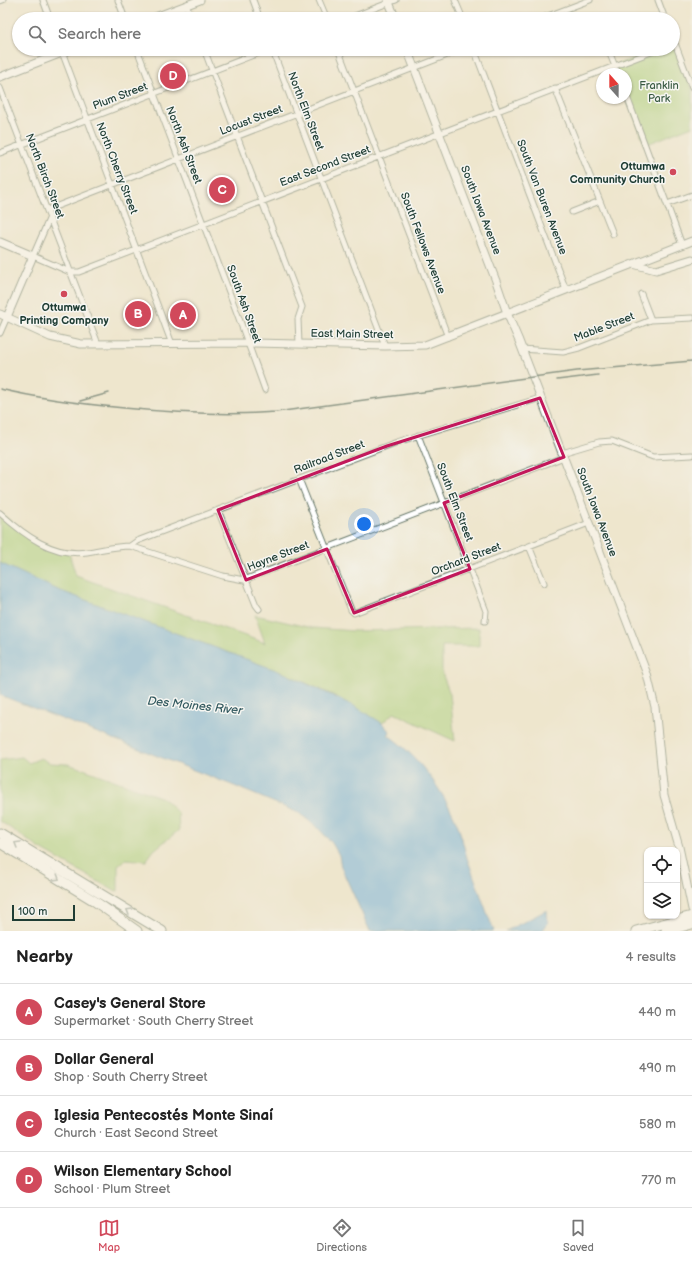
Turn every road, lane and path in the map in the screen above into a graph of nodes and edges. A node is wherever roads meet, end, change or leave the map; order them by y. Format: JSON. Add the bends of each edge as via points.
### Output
{"nodes":[{"id":1,"x":3,"y":0,"type":"edge"},
{"id":2,"x":42,"y":0,"type":"edge"},
{"id":3,"x":118,"y":0,"type":"edge"},
{"id":4,"x":200,"y":0,"type":"edge"},
{"id":5,"x":253,"y":0,"type":"edge"},
{"id":6,"x":319,"y":0,"type":"edge"},
{"id":7,"x":455,"y":0,"type":"edge"},
{"id":8,"x":590,"y":0,"type":"edge"},
{"id":9,"x":658,"y":0,"type":"edge"},
{"id":10,"x":0,"y":1,"type":"edge"},
{"id":11,"x":391,"y":1,"type":"edge"},
{"id":12,"x":186,"y":5,"type":"junction"},
{"id":13,"x":47,"y":12,"type":"edge"},
{"id":14,"x":122,"y":12,"type":"edge"},
{"id":15,"x":168,"y":12,"type":"edge"},
{"id":16,"x":189,"y":12,"type":"edge"},
{"id":17,"x":257,"y":12,"type":"edge"},
{"id":18,"x":324,"y":12,"type":"edge"},
{"id":19,"x":364,"y":12,"type":"edge"},
{"id":20,"x":394,"y":12,"type":"edge"},
{"id":21,"x":460,"y":12,"type":"edge"},
{"id":22,"x":558,"y":12,"type":"edge"},
{"id":23,"x":663,"y":12,"type":"edge"},
{"id":24,"x":50,"y":56,"type":"edge"},
{"id":25,"x":64,"y":56,"type":"edge"},
{"id":26,"x":140,"y":56,"type":"edge"},
{"id":27,"x":207,"y":56,"type":"edge"},
{"id":28,"x":252,"y":56,"type":"edge"},
{"id":29,"x":273,"y":56,"type":"edge"},
{"id":30,"x":341,"y":56,"type":"edge"},
{"id":31,"x":410,"y":56,"type":"edge"},
{"id":32,"x":445,"y":56,"type":"edge"},
{"id":33,"x":477,"y":56,"type":"edge"},
{"id":34,"x":611,"y":56,"type":"edge"},
{"id":35,"x":640,"y":56,"type":"edge"},
{"id":36,"x":679,"y":56,"type":"edge"},
{"id":37,"x":615,"y":65,"type":"junction"},
{"id":38,"x":414,"y":68,"type":"junction"},
{"id":39,"x":616,"y":68,"type":"edge"},
{"id":40,"x":212,"y":71,"type":"junction"},
{"id":41,"x":0,"y":76,"type":"edge"},
{"id":42,"x":0,"y":88,"type":"edge"},
{"id":43,"x":555,"y":88,"type":"junction"},
{"id":44,"x":692,"y":88,"type":"edge"},
{"id":45,"x":354,"y":91,"type":"junction"},
{"id":46,"x":154,"y":94,"type":"junction"},
{"id":47,"x":630,"y":104,"type":"edge"},
{"id":48,"x":498,"y":112,"type":"junction"},
{"id":49,"x":296,"y":113,"type":"junction"},
{"id":50,"x":88,"y":119,"type":"junction"},
{"id":51,"x":440,"y":134,"type":"junction"},
{"id":52,"x":237,"y":136,"type":"junction"},
{"id":53,"x":22,"y":144,"type":"junction"},
{"id":54,"x":0,"y":153,"type":"edge"},
{"id":55,"x":380,"y":156,"type":"junction"},
{"id":56,"x":178,"y":159,"type":"junction"},
{"id":57,"x":321,"y":180,"type":"junction"},
{"id":58,"x":112,"y":184,"type":"junction"},
{"id":59,"x":692,"y":195,"type":"edge"},
{"id":60,"x":600,"y":201,"type":"junction"},
{"id":61,"x":262,"y":202,"type":"junction"},
{"id":62,"x":667,"y":204,"type":"junction"},
{"id":63,"x":46,"y":210,"type":"junction"},
{"id":64,"x":572,"y":212,"type":"dead end"},
{"id":65,"x":50,"y":217,"type":"junction"},
{"id":66,"x":203,"y":225,"type":"junction"},
{"id":67,"x":613,"y":234,"type":"dead end"},
{"id":68,"x":692,"y":241,"type":"edge"},
{"id":69,"x":0,"y":242,"type":"edge"},
{"id":70,"x":682,"y":245,"type":"junction"},
{"id":71,"x":137,"y":250,"type":"junction"},
{"id":72,"x":33,"y":256,"type":"junction"},
{"id":73,"x":692,"y":259,"type":"edge"},
{"id":74,"x":634,"y":264,"type":"junction"},
{"id":75,"x":70,"y":272,"type":"junction"},
{"id":76,"x":566,"y":290,"type":"junction"},
{"id":77,"x":641,"y":294,"type":"dead end"},
{"id":78,"x":507,"y":313,"type":"junction"},
{"id":79,"x":3,"y":316,"type":"edge"},
{"id":80,"x":692,"y":318,"type":"edge"},
{"id":81,"x":651,"y":320,"type":"junction"},
{"id":82,"x":0,"y":333,"type":"edge"},
{"id":83,"x":448,"y":337,"type":"junction"},
{"id":84,"x":247,"y":343,"type":"junction"},
{"id":85,"x":98,"y":344,"type":"junction"},
{"id":86,"x":172,"y":344,"type":"junction"},
{"id":87,"x":299,"y":344,"type":"junction"},
{"id":88,"x":386,"y":346,"type":"junction"},
{"id":89,"x":522,"y":349,"type":"junction"},
{"id":90,"x":265,"y":390,"type":"dead end"},
{"id":91,"x":540,"y":398,"type":"junction"},
{"id":92,"x":418,"y":435,"type":"junction"},
{"id":93,"x":563,"y":455,"type":"junction"},
{"id":94,"x":692,"y":455,"type":"edge"},
{"id":95,"x":299,"y":479,"type":"junction"},
{"id":96,"x":444,"y":503,"type":"junction"},
{"id":97,"x":218,"y":510,"type":"junction"},
{"id":98,"x":0,"y":513,"type":"edge"},
{"id":99,"x":589,"y":523,"type":"junction"},
{"id":100,"x":130,"y":546,"type":"junction"},
{"id":101,"x":529,"y":546,"type":"junction"},
{"id":102,"x":326,"y":548,"type":"junction"},
{"id":103,"x":470,"y":568,"type":"junction"},
{"id":104,"x":246,"y":580,"type":"junction"},
{"id":105,"x":544,"y":583,"type":"dead end"},
{"id":106,"x":259,"y":609,"type":"dead end"},
{"id":107,"x":485,"y":621,"type":"dead end"},
{"id":108,"x":0,"y":833,"type":"edge"},
{"id":109,"x":1,"y":844,"type":"edge"},
{"id":110,"x":692,"y":909,"type":"edge"},
{"id":111,"x":692,"y":916,"type":"edge"},
{"id":112,"x":692,"y":924,"type":"edge"},
{"id":113,"x":137,"y":931,"type":"edge"},
{"id":114,"x":162,"y":931,"type":"edge"},
{"id":115,"x":636,"y":931,"type":"edge"},
{"id":116,"x":666,"y":931,"type":"edge"}],
"edges":[{"from":1,"to":10,"type":"street"},
{"from":2,"to":13,"type":"street"},
{"from":3,"to":14,"type":"street"},
{"from":4,"to":12,"type":"main road"},
{"from":5,"to":17,"type":"street"},
{"from":6,"to":18,"type":"street"},
{"from":7,"to":21,"type":"street"},
{"from":8,"to":22,"type":"street"},
{"from":9,"to":23,"type":"street"},
{"from":11,"to":19,"type":"street"},
{"from":11,"to":20,"type":"main road"},
{"from":12,"to":15,"type":"main road"},
{"from":12,"to":16,"type":"street"},
{"from":24,"to":41,"type":"main road"},
{"from":25,"to":50,"type":"street","name":"North Cherry Street"},
{"from":26,"to":46,"type":"street","name":"North Ash Street"},
{"from":27,"to":40,"type":"street"},
{"from":28,"to":40,"type":"street","name":"Plum Street"},
{"from":29,"to":49,"type":"street","name":"North Elm Street"},
{"from":30,"to":45,"type":"street","name":"South Fellows Avenue"},
{"from":31,"to":38,"type":"main road","name":"South Iowa Avenue"},
{"from":32,"to":38,"type":"street","name":"Locust Street"},
{"from":33,"to":48,"type":"street","name":"South Van Buren Avenue"},
{"from":34,"to":37,"type":"street"},
{"from":35,"to":37,"type":"street","name":"East Second Street"},
{"from":36,"to":44,"type":"street"},
{"from":37,"to":39,"type":"street"},
{"from":37,"to":43,"type":"street","name":"East Second Street"},
{"from":38,"to":45,"type":"street","name":"Locust Street"},
{"from":38,"to":51,"type":"main road","name":"South Iowa Avenue"},
{"from":40,"to":46,"type":"street","name":"Plum Street"},
{"from":40,"to":52,"type":"street"},
{"from":42,"to":53,"type":"street","name":"North Birch Street"},
{"from":43,"to":48,"type":"street","name":"East Second Street"},
{"from":43,"to":60,"type":"street"},
{"from":45,"to":49,"type":"street","name":"Locust Street"},
{"from":45,"to":55,"type":"street","name":"South Fellows Avenue"},
{"from":46,"to":50,"type":"street","name":"Plum Street"},
{"from":46,"to":56,"type":"street","name":"North Ash Street"},
{"from":47,"to":62,"type":"street"},
{"from":48,"to":51,"type":"street","name":"East Second Street"},
{"from":48,"to":76,"type":"street","name":"South Van Buren Avenue"},
{"from":49,"to":52,"type":"street","name":"Locust Street"},
{"from":49,"to":57,"type":"street","name":"North Elm Street"},
{"from":50,"to":53,"type":"street","name":"Plum Street"},
{"from":50,"to":58,"type":"street","name":"North Cherry Street"},
{"from":51,"to":55,"type":"street","name":"East Second Street"},
{"from":51,"to":78,"type":"main road","name":"South Iowa Avenue"},
{"from":52,"to":56,"type":"street","name":"Locust Street"},
{"from":52,"to":61,"type":"street"},
{"from":53,"to":54,"type":"street","name":"Plum Street"},
{"from":53,"to":63,"type":"street","name":"North Birch Street"},
{"from":55,"to":57,"type":"street","name":"East Second Street"},
{"from":55,"to":83,"type":"street","name":"South Fellows Avenue"},
{"from":56,"to":58,"type":"street","name":"Locust Street"},
{"from":56,"to":66,"type":"street","name":"North Ash Street"},
{"from":57,"to":61,"type":"street","name":"East Second Street"},
{"from":57,"to":88,"type":"street"},
{"from":58,"to":63,"type":"street","name":"Locust Street"},
{"from":58,"to":71,"type":"street","name":"North Cherry Street"},
{"from":59,"to":62,"type":"street"},
{"from":60,"to":64,"type":"street"},
{"from":60,"to":67,"type":"street"},
{"from":61,"to":66,"type":"street","name":"East Second Street"},
{"from":61,"to":87,"type":"street","via":[[302,307],[298,319]]},
{"from":62,"to":70,"type":"street"},
{"from":63,"to":65,"type":"street","name":"North Birch Street"},
{"from":65,"to":72,"type":"street"},
{"from":65,"to":75,"type":"street","name":"North Birch Street"},
{"from":66,"to":71,"type":"street","name":"East Second Street"},
{"from":66,"to":84,"type":"street","name":"South Ash Street"},
{"from":68,"to":70,"type":"main road","name":"East Main Street"},
{"from":69,"to":72,"type":"main road"},
{"from":70,"to":74,"type":"main road","name":"East Main Street"},
{"from":71,"to":75,"type":"street","name":"East Second Street","via":[[79,272]]},
{"from":71,"to":86,"type":"street","name":"North Cherry Street"},
{"from":72,"to":75,"type":"street"},
{"from":72,"to":79,"type":"main road"},
{"from":73,"to":74,"type":"main road","via":[[656,270]]},
{"from":74,"to":76,"type":"main road","name":"East Main Street"},
{"from":75,"to":85,"type":"street","name":"North Birch Street"},
{"from":76,"to":78,"type":"main road","name":"East Main Street"},
{"from":77,"to":81,"type":"street"},
{"from":78,"to":83,"type":"main road","name":"East Main Street"},
{"from":78,"to":89,"type":"main road","name":"South Iowa Avenue"},
{"from":79,"to":82,"type":"street"},
{"from":79,"to":85,"type":"main road","name":"East Main Street","via":[[62,341]]},
{"from":80,"to":81,"type":"street","name":"Mable Street"},
{"from":81,"to":89,"type":"street","name":"Mable Street","via":[[563,352]]},
{"from":83,"to":88,"type":"main road","name":"East Main Street","via":[[425,344]]},
{"from":84,"to":86,"type":"main road","name":"East Main Street"},
{"from":84,"to":87,"type":"main road","name":"East Main Street"},
{"from":84,"to":90,"type":"street","name":"South Ash Street"},
{"from":85,"to":86,"type":"main road","name":"East Main Street"},
{"from":87,"to":88,"type":"main road","name":"East Main Street"},
{"from":89,"to":91,"type":"main road","name":"South Iowa Avenue"},
{"from":91,"to":92,"type":"street","name":"Railroad Street"},
{"from":91,"to":93,"type":"main road","name":"South Iowa Avenue"},
{"from":92,"to":95,"type":"street","name":"Railroad Street"},
{"from":92,"to":96,"type":"street","name":"South Elm Street"},
{"from":93,"to":94,"type":"street","name":"Hayne Street","via":[[599,442],[612,441],[653,457]]},
{"from":93,"to":96,"type":"street","name":"Hayne Street"},
{"from":93,"to":99,"type":"main road","name":"South Iowa Avenue"},
{"from":95,"to":97,"type":"street","name":"Railroad Street"},
{"from":95,"to":102,"type":"street"},
{"from":96,"to":102,"type":"street","name":"Hayne Street"},
{"from":96,"to":103,"type":"street","name":"South Elm Street"},
{"from":97,"to":100,"type":"street","name":"Railroad Street"},
{"from":97,"to":104,"type":"street"},
{"from":98,"to":100,"type":"street","name":"Hayne Street","via":[[38,542],[60,552],[86,552]]},
{"from":99,"to":101,"type":"street","name":"Orchard Street"},
{"from":99,"to":110,"type":"main road","name":"South Iowa Avenue","via":[[647,674],[655,707],[664,795],[679,847]]},
{"from":100,"to":104,"type":"street","name":"Hayne Street","via":[[223,576]]},
{"from":101,"to":103,"type":"street","name":"Orchard Street"},
{"from":101,"to":105,"type":"street"},
{"from":102,"to":103,"type":"street","name":"Orchard Street","via":[[354,613]]},
{"from":102,"to":104,"type":"street","name":"Hayne Street"},
{"from":103,"to":107,"type":"street","name":"South Elm Street","via":[[486,611]]},
{"from":104,"to":106,"type":"street"},
{"from":114,"to":108,"type":"highway","one_way":true},
{"from":109,"to":113,"type":"highway","one_way":true,"via":[[93,900]]},
{"from":111,"to":115,"type":"highway"},
{"from":112,"to":116,"type":"highway"}]}
